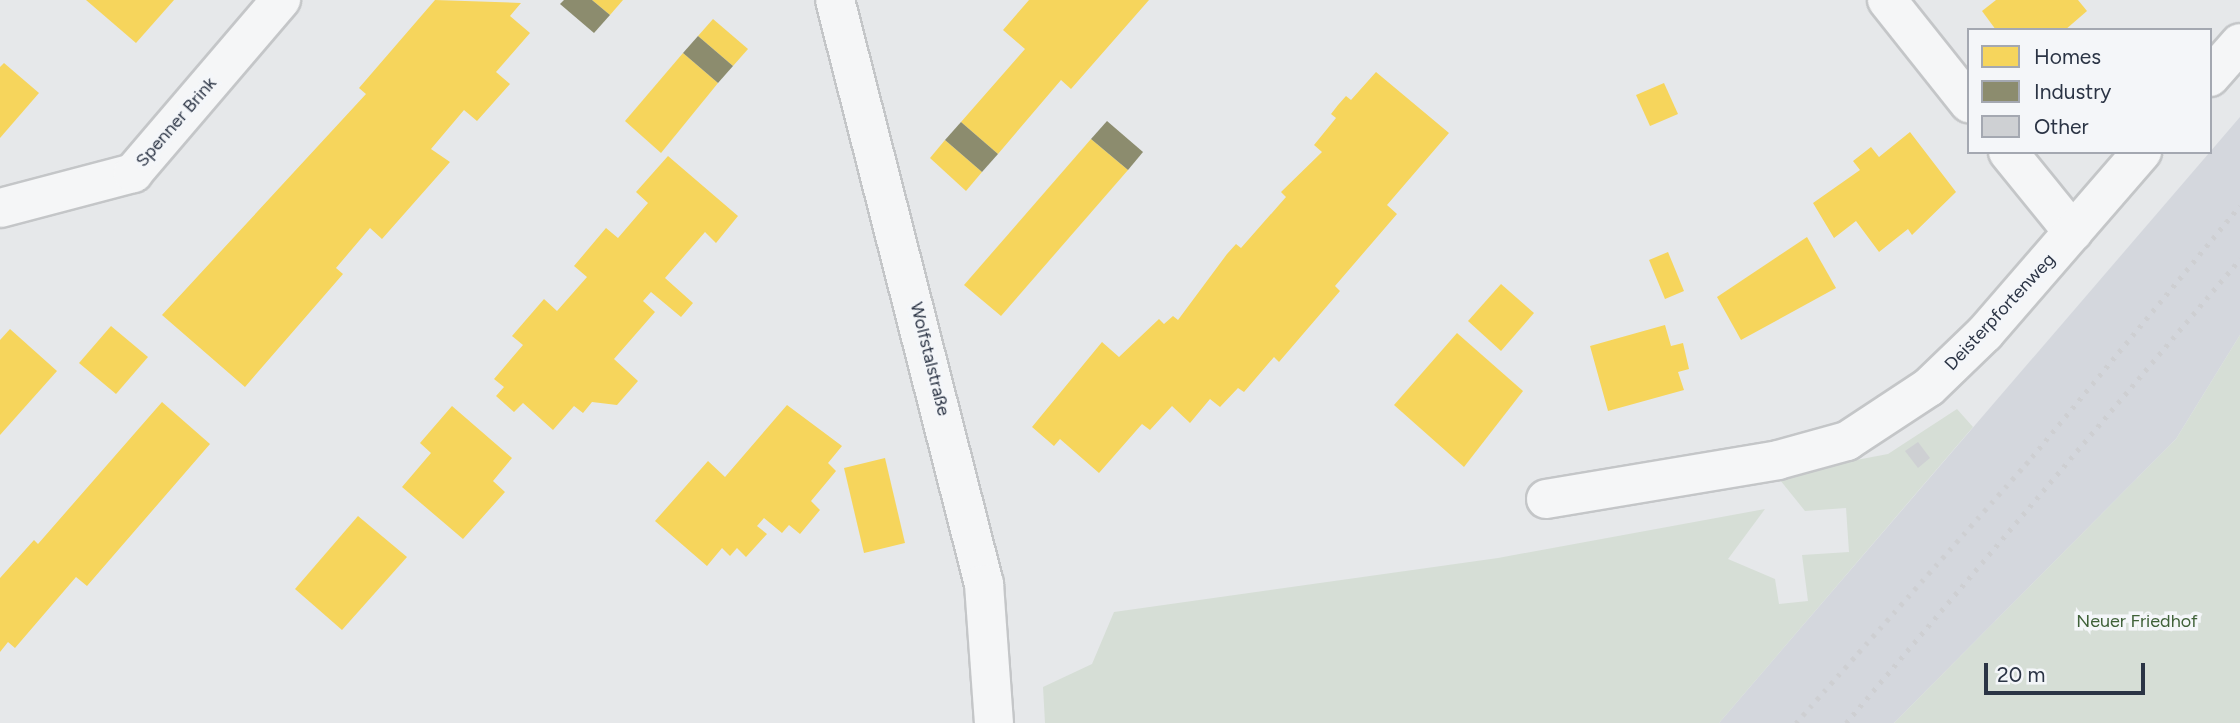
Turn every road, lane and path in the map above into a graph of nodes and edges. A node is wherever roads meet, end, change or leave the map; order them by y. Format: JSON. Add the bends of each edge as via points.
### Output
{"nodes":[{"id":1,"x":281,"y":0,"type":"edge"},
{"id":2,"x":835,"y":0,"type":"edge"},
{"id":3,"x":1887,"y":0,"type":"edge"},
{"id":4,"x":2240,"y":43,"type":"edge"},
{"id":5,"x":2212,"y":74,"type":"edge"},
{"id":6,"x":1967,"y":100,"type":"edge"},
{"id":7,"x":2010,"y":154,"type":"edge"},
{"id":8,"x":2140,"y":154,"type":"edge"},
{"id":9,"x":0,"y":208,"type":"edge"},
{"id":10,"x":2073,"y":232,"type":"junction"},
{"id":11,"x":1546,"y":499,"type":"dead end"},
{"id":12,"x":994,"y":723,"type":"edge"}],
"edges":[{"from":1,"to":9,"type":"street","name":"Spenner Brink","via":[[133,173]]},
{"from":2,"to":12,"type":"street","name":"Wolfstalstraße","via":[[984,584]]},
{"from":3,"to":6,"type":"street"},
{"from":4,"to":5,"type":"street"},
{"from":7,"to":10,"type":"street"},
{"from":8,"to":10,"type":"street","name":"Deisterpfortenweg"},
{"from":10,"to":11,"type":"street","name":"Deisterpfortenweg","via":[[1929,387],[1847,442],[1779,460]]}]}
